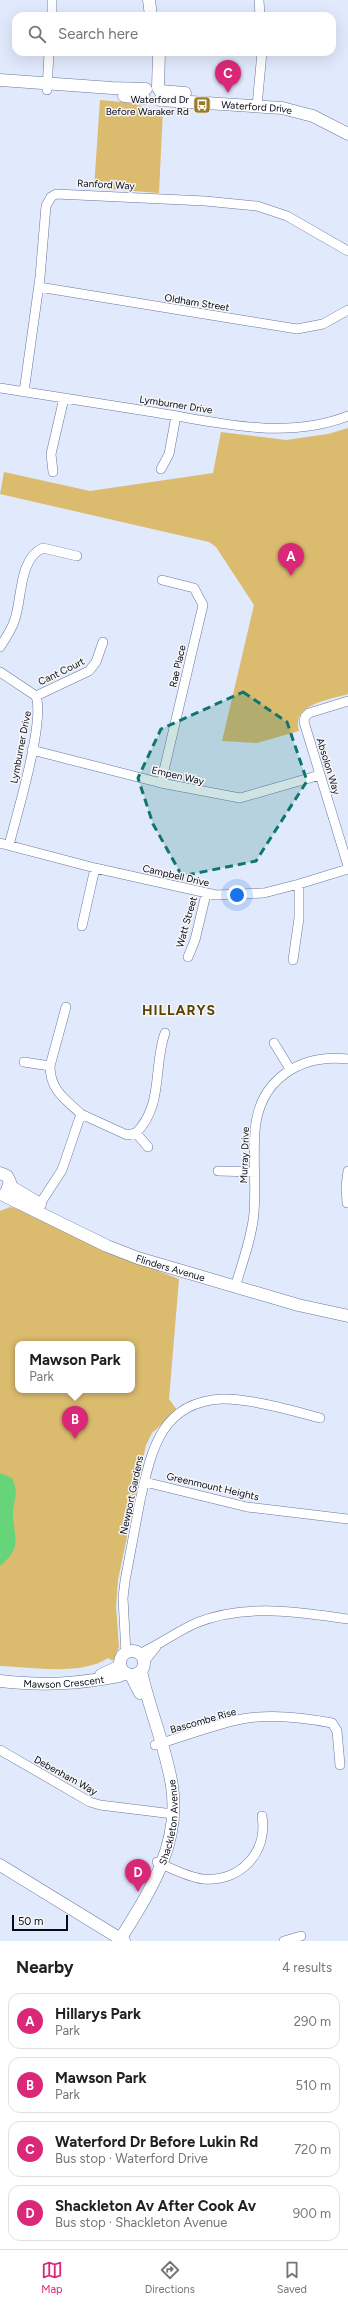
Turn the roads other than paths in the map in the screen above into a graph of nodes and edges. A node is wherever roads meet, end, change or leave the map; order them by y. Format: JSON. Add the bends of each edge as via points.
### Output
{"nodes":[{"id":1,"x":52,"y":0,"type":"edge"},
{"id":2,"x":149,"y":0,"type":"edge"},
{"id":3,"x":157,"y":0,"type":"edge"},
{"id":4,"x":260,"y":0,"type":"edge"},
{"id":5,"x":52,"y":12,"type":"edge"},
{"id":6,"x":150,"y":12,"type":"edge"},
{"id":7,"x":158,"y":12,"type":"edge"},
{"id":8,"x":260,"y":12,"type":"edge"},
{"id":9,"x":50,"y":56,"type":"edge"},
{"id":10,"x":152,"y":56,"type":"edge"},
{"id":11,"x":158,"y":56,"type":"edge"},
{"id":12,"x":262,"y":56,"type":"edge"},
{"id":13,"x":0,"y":80,"type":"edge"},
{"id":14,"x":47,"y":86,"type":"junction"},
{"id":15,"x":0,"y":87,"type":"edge"},
{"id":16,"x":153,"y":92,"type":"junction"},
{"id":17,"x":258,"y":102,"type":"junction"},
{"id":18,"x":348,"y":126,"type":"edge"},
{"id":19,"x":348,"y":134,"type":"edge"},
{"id":20,"x":348,"y":251,"type":"edge"},
{"id":21,"x":39,"y":287,"type":"junction"},
{"id":22,"x":348,"y":310,"type":"edge"},
{"id":23,"x":0,"y":388,"type":"edge"},
{"id":24,"x":24,"y":392,"type":"junction"},
{"id":25,"x":64,"y":398,"type":"junction"},
{"id":26,"x":176,"y":416,"type":"junction"},
{"id":27,"x":348,"y":416,"type":"edge"},
{"id":28,"x":161,"y":469,"type":"dead end"},
{"id":29,"x":53,"y":472,"type":"dead end"},
{"id":30,"x":77,"y":556,"type":"dead end"},
{"id":31,"x":162,"y":580,"type":"dead end"},
{"id":32,"x":103,"y":642,"type":"dead end"},
{"id":33,"x":0,"y":646,"type":"edge"},
{"id":34,"x":0,"y":672,"type":"edge"},
{"id":35,"x":36,"y":696,"type":"junction"},
{"id":36,"x":348,"y":701,"type":"edge"},
{"id":37,"x":32,"y":750,"type":"junction"},
{"id":38,"x":320,"y":775,"type":"junction"},
{"id":39,"x":161,"y":782,"type":"junction"},
{"id":40,"x":0,"y":843,"type":"edge"},
{"id":41,"x":9,"y":845,"type":"junction"},
{"id":42,"x":348,"y":866,"type":"edge"},
{"id":43,"x":95,"y":868,"type":"junction"},
{"id":44,"x":348,"y":869,"type":"edge"},
{"id":45,"x":299,"y":884,"type":"junction"},
{"id":46,"x":206,"y":894,"type":"junction"},
{"id":47,"x":82,"y":926,"type":"dead end"},
{"id":48,"x":188,"y":957,"type":"dead end"},
{"id":49,"x":293,"y":960,"type":"dead end"},
{"id":50,"x":66,"y":1007,"type":"dead end"},
{"id":51,"x":165,"y":1033,"type":"dead end"},
{"id":52,"x":274,"y":1043,"type":"dead end"},
{"id":53,"x":348,"y":1059,"type":"edge"},
{"id":54,"x":24,"y":1062,"type":"dead end"},
{"id":55,"x":50,"y":1066,"type":"junction"},
{"id":56,"x":290,"y":1069,"type":"junction"},
{"id":57,"x":81,"y":1114,"type":"junction"},
{"id":58,"x":136,"y":1133,"type":"junction"},
{"id":59,"x":148,"y":1147,"type":"dead end"},
{"id":60,"x":218,"y":1171,"type":"dead end"},
{"id":61,"x":348,"y":1171,"type":"edge"},
{"id":62,"x":255,"y":1172,"type":"junction"},
{"id":63,"x":0,"y":1173,"type":"edge"},
{"id":64,"x":4,"y":1192,"type":"edge"},
{"id":65,"x":347,"y":1203,"type":"edge"},
{"id":66,"x":38,"y":1207,"type":"junction"},
{"id":67,"x":236,"y":1283,"type":"junction"},
{"id":68,"x":348,"y":1310,"type":"edge"},
{"id":69,"x":348,"y":1316,"type":"edge"},
{"id":70,"x":320,"y":1418,"type":"dead end"},
{"id":71,"x":145,"y":1482,"type":"junction"},
{"id":72,"x":348,"y":1519,"type":"edge"},
{"id":73,"x":348,"y":1619,"type":"edge"},
{"id":74,"x":132,"y":1661,"type":"junction"},
{"id":75,"x":0,"y":1674,"type":"edge"},
{"id":76,"x":0,"y":1681,"type":"edge"},
{"id":77,"x":158,"y":1744,"type":"junction"},
{"id":78,"x":0,"y":1750,"type":"edge"},
{"id":79,"x":340,"y":1765,"type":"dead end"},
{"id":80,"x":170,"y":1813,"type":"junction"},
{"id":81,"x":262,"y":1816,"type":"dead end"},
{"id":82,"x":160,"y":1863,"type":"junction"},
{"id":83,"x":0,"y":1865,"type":"edge"},
{"id":84,"x":0,"y":1873,"type":"edge"},
{"id":85,"x":301,"y":1936,"type":"dead end"},
{"id":86,"x":117,"y":1940,"type":"edge"},
{"id":87,"x":284,"y":1941,"type":"edge"}],
"edges":[{"from":1,"to":5,"type":"street"},
{"from":2,"to":6,"type":"street"},
{"from":3,"to":7,"type":"street"},
{"from":4,"to":8,"type":"street"},
{"from":9,"to":14,"type":"street"},
{"from":10,"to":16,"type":"street"},
{"from":11,"to":16,"type":"street"},
{"from":12,"to":17,"type":"street"},
{"from":13,"to":14,"type":"street","name":"Waterford Drive"},
{"from":14,"to":15,"type":"street","name":"Waterford Drive"},
{"from":14,"to":16,"type":"street","name":"Waterford Drive"},
{"from":16,"to":17,"type":"street","name":"Waterford Drive"},
{"from":17,"to":18,"type":"street","name":"Waterford Drive","via":[[309,106]]},
{"from":17,"to":19,"type":"street","name":"Waterford Drive","via":[[308,114]]},
{"from":20,"to":21,"type":"street","name":"Ranford Way","via":[[287,216],[257,206],[60,193],[51,197],[46,206]]},
{"from":21,"to":22,"type":"street","name":"Oldham Street","via":[[297,329],[323,324]]},
{"from":21,"to":24,"type":"street","name":"Ranford Way"},
{"from":23,"to":24,"type":"street","name":"Lymburner Drive"},
{"from":24,"to":25,"type":"street","name":"Lymburner Drive"},
{"from":25,"to":26,"type":"street","name":"Lymburner Drive"},
{"from":25,"to":29,"type":"street","via":[[51,454]]},
{"from":26,"to":27,"type":"street","name":"Lymburner Drive","via":[[285,430],[325,424]]},
{"from":26,"to":28,"type":"street","via":[[169,454]]},
{"from":30,"to":33,"type":"street","via":[[43,548],[32,556],[26,571],[16,618]]},
{"from":31,"to":39,"type":"street","name":"Rae Place","via":[[194,588],[203,605]]},
{"from":32,"to":35,"type":"street","name":"Cant Court","via":[[96,662],[89,672]]},
{"from":34,"to":35,"type":"street"},
{"from":35,"to":37,"type":"street","name":"Lymburner Drive","via":[[38,710]]},
{"from":36,"to":38,"type":"street","name":"Absolon Way","via":[[309,713],[305,717],[304,722]]},
{"from":37,"to":39,"type":"street","name":"Empen Way"},
{"from":37,"to":41,"type":"street","name":"Lymburner Drive"},
{"from":38,"to":39,"type":"street","name":"Empen Way","via":[[240,798]]},
{"from":38,"to":42,"type":"street","name":"Absolon Way"},
{"from":40,"to":41,"type":"street","name":"Campbell Drive"},
{"from":41,"to":43,"type":"street","name":"Campbell Drive"},
{"from":43,"to":46,"type":"street","name":"Campbell Drive"},
{"from":43,"to":47,"type":"street"},
{"from":44,"to":45,"type":"street","name":"Campbell Drive"},
{"from":45,"to":46,"type":"street","name":"Campbell Drive","via":[[247,895]]},
{"from":45,"to":49,"type":"street","via":[[299,918]]},
{"from":46,"to":48,"type":"street","name":"Watt Street","via":[[195,940]]},
{"from":50,"to":55,"type":"street"},
{"from":51,"to":58,"type":"street","via":[[161,1043],[156,1092],[146,1120]]},
{"from":52,"to":56,"type":"street"},
{"from":53,"to":56,"type":"street","name":"Murray Drive","via":[[324,1058]]},
{"from":54,"to":55,"type":"street"},
{"from":55,"to":57,"type":"street","via":[[50,1076],[55,1090]]},
{"from":56,"to":62,"type":"street","name":"Murray Drive","via":[[272,1086],[260,1107],[255,1130]]},
{"from":57,"to":58,"type":"street","via":[[127,1135]]},
{"from":57,"to":66,"type":"street","via":[[62,1170]]},
{"from":58,"to":59,"type":"street"},
{"from":60,"to":62,"type":"street"},
{"from":61,"to":65,"type":"street"},
{"from":62,"to":67,"type":"street","name":"Murray Drive","via":[[254,1215]]},
{"from":63,"to":64,"type":"street","via":[[8,1178]]},
{"from":64,"to":66,"type":"street","name":"Flinders Avenue"},
{"from":66,"to":67,"type":"street","name":"Flinders Avenue","via":[[107,1246],[138,1258]]},
{"from":67,"to":68,"type":"street","name":"Flinders Avenue"},
{"from":67,"to":69,"type":"street","name":"Flinders Avenue","via":[[298,1305]]},
{"from":70,"to":71,"type":"street","name":"Newport Gardens","via":[[235,1400],[210,1400],[197,1404],[178,1415],[160,1434],[149,1460]]},
{"from":71,"to":72,"type":"street","name":"Greenmount Heights","via":[[247,1507]]},
{"from":71,"to":74,"type":"street","name":"Newport Gardens","via":[[123,1598]]},
{"from":73,"to":74,"type":"street","via":[[266,1610],[243,1611],[197,1623]]},
{"from":74,"to":75,"type":"street","name":"Mawson Crescent","via":[[98,1675],[69,1679]]},
{"from":74,"to":76,"type":"street","name":"Mawson Crescent","via":[[119,1676],[74,1684],[44,1685]]},
{"from":74,"to":77,"type":"street","name":"Shackleton Avenue"},
{"from":77,"to":79,"type":"street","name":"Bascombe Rise","via":[[238,1720],[276,1716],[312,1719],[332,1723],[337,1731]]},
{"from":77,"to":80,"type":"street","name":"Shackleton Avenue","via":[[172,1785]]},
{"from":78,"to":80,"type":"street","name":"Debenham Way","via":[[90,1802],[116,1808]]},
{"from":80,"to":82,"type":"street","name":"Shackleton Avenue","via":[[169,1844]]},
{"from":81,"to":82,"type":"street","via":[[264,1828],[257,1852],[238,1871],[226,1876],[203,1879]]},
{"from":82,"to":86,"type":"street","name":"Shackleton Avenue"},
{"from":83,"to":86,"type":"street"},
{"from":84,"to":86,"type":"street"},
{"from":85,"to":87,"type":"street"}]}
